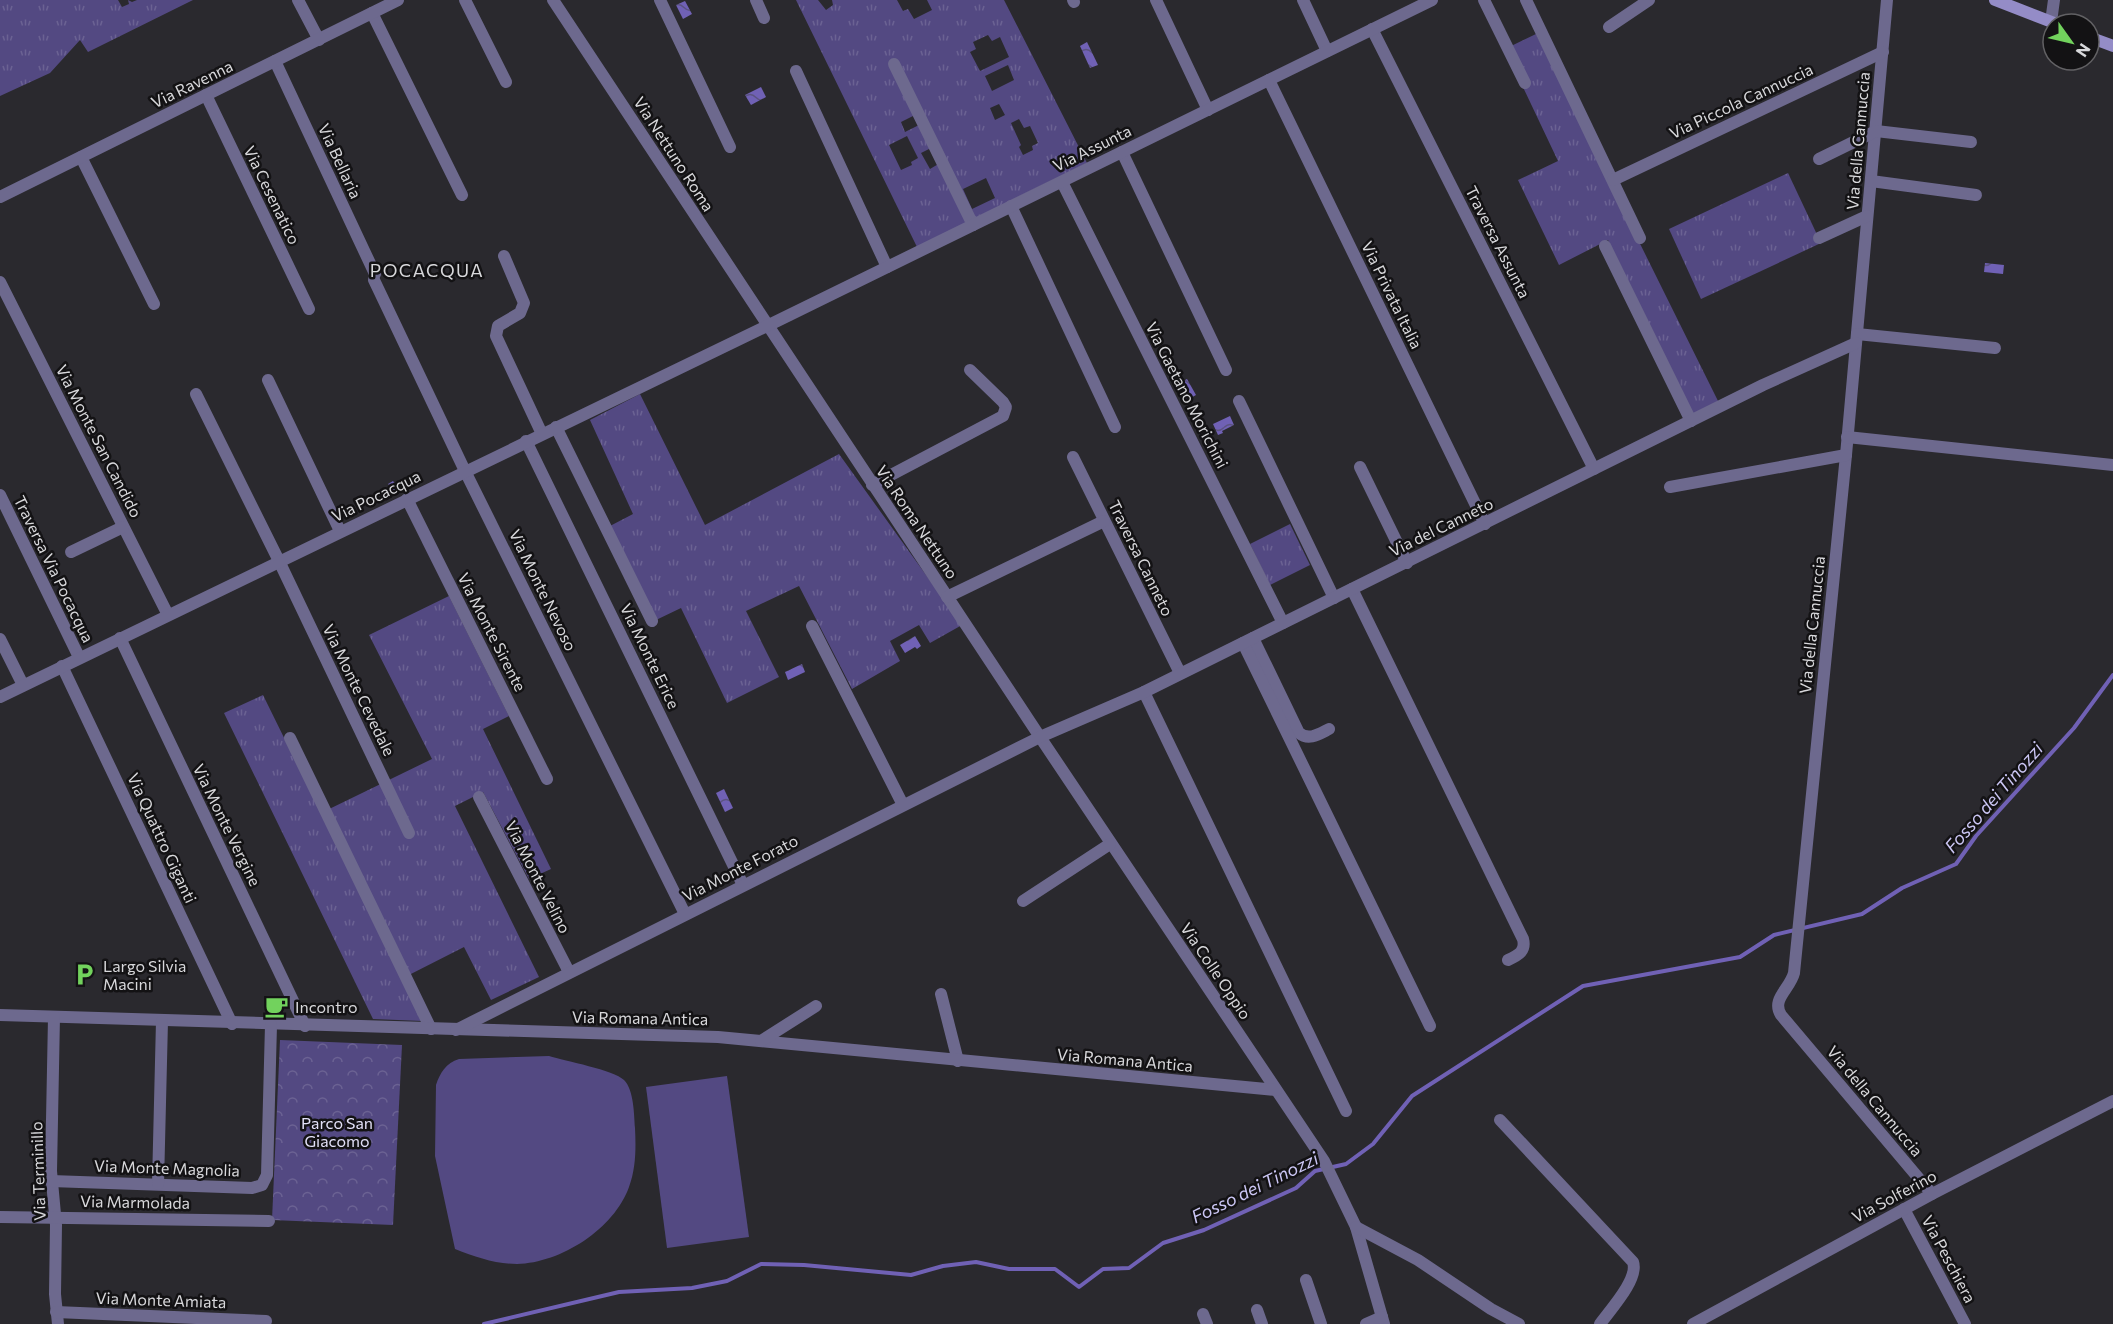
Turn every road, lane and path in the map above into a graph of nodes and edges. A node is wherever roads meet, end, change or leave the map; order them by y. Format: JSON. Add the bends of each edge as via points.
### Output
{"nodes":[{"id":1,"x":298,"y":0,"type":"edge"},
{"id":2,"x":398,"y":0,"type":"edge"},
{"id":3,"x":465,"y":0,"type":"edge"},
{"id":4,"x":553,"y":0,"type":"edge"},
{"id":5,"x":660,"y":0,"type":"edge"},
{"id":6,"x":756,"y":0,"type":"edge"},
{"id":7,"x":1156,"y":0,"type":"edge"},
{"id":8,"x":1303,"y":0,"type":"edge"},
{"id":9,"x":1431,"y":0,"type":"edge"},
{"id":10,"x":1484,"y":0,"type":"edge"},
{"id":11,"x":1526,"y":0,"type":"edge"},
{"id":12,"x":1649,"y":0,"type":"edge"},
{"id":13,"x":1887,"y":0,"type":"edge"},
{"id":14,"x":1995,"y":0,"type":"edge"},
{"id":15,"x":372,"y":13,"type":"junction"},
{"id":16,"x":764,"y":18,"type":"dead end"},
{"id":17,"x":2041,"y":18,"type":"edge"},
{"id":18,"x":1609,"y":27,"type":"dead end"},
{"id":19,"x":1372,"y":29,"type":"junction"},
{"id":20,"x":319,"y":40,"type":"junction"},
{"id":21,"x":1327,"y":51,"type":"junction"},
{"id":22,"x":1883,"y":52,"type":"junction"},
{"id":23,"x":275,"y":62,"type":"junction"},
{"id":24,"x":894,"y":64,"type":"dead end"},
{"id":25,"x":796,"y":71,"type":"dead end"},
{"id":26,"x":1269,"y":80,"type":"junction"},
{"id":27,"x":506,"y":82,"type":"dead end"},
{"id":28,"x":1525,"y":82,"type":"dead end"},
{"id":29,"x":206,"y":95,"type":"junction"},
{"id":30,"x":1208,"y":110,"type":"junction"},
{"id":31,"x":1876,"y":131,"type":"junction"},
{"id":32,"x":1971,"y":142,"type":"dead end"},
{"id":33,"x":730,"y":147,"type":"dead end"},
{"id":34,"x":1122,"y":152,"type":"junction"},
{"id":35,"x":81,"y":157,"type":"junction"},
{"id":36,"x":1819,"y":159,"type":"dead end"},
{"id":37,"x":1613,"y":180,"type":"junction"},
{"id":38,"x":1062,"y":182,"type":"junction"},
{"id":39,"x":1870,"y":182,"type":"junction"},
{"id":40,"x":462,"y":195,"type":"dead end"},
{"id":41,"x":1976,"y":195,"type":"dead end"},
{"id":42,"x":0,"y":197,"type":"edge"},
{"id":43,"x":1011,"y":206,"type":"junction"},
{"id":44,"x":1867,"y":216,"type":"junction"},
{"id":45,"x":973,"y":225,"type":"junction"},
{"id":46,"x":1640,"y":238,"type":"dead end"},
{"id":47,"x":1819,"y":238,"type":"dead end"},
{"id":48,"x":1605,"y":246,"type":"dead end"},
{"id":49,"x":504,"y":256,"type":"dead end"},
{"id":50,"x":887,"y":267,"type":"junction"},
{"id":51,"x":375,"y":277,"type":"joint"},
{"id":52,"x":0,"y":282,"type":"edge"},
{"id":53,"x":154,"y":304,"type":"dead end"},
{"id":54,"x":309,"y":309,"type":"dead end"},
{"id":55,"x":767,"y":326,"type":"junction"},
{"id":56,"x":1856,"y":338,"type":"junction"},
{"id":57,"x":1995,"y":348,"type":"dead end"},
{"id":58,"x":1226,"y":369,"type":"dead end"},
{"id":59,"x":970,"y":370,"type":"dead end"},
{"id":60,"x":268,"y":380,"type":"dead end"},
{"id":61,"x":196,"y":394,"type":"dead end"},
{"id":62,"x":1239,"y":400,"type":"dead end"},
{"id":63,"x":1691,"y":421,"type":"junction"},
{"id":64,"x":556,"y":427,"type":"junction"},
{"id":65,"x":1115,"y":427,"type":"dead end"},
{"id":66,"x":542,"y":434,"type":"junction"},
{"id":67,"x":1847,"y":438,"type":"junction"},
{"id":68,"x":526,"y":441,"type":"junction"},
{"id":69,"x":1846,"y":455,"type":"junction"},
{"id":70,"x":1073,"y":457,"type":"dead end"},
{"id":71,"x":2113,"y":465,"type":"edge"},
{"id":72,"x":1360,"y":467,"type":"dead end"},
{"id":73,"x":1594,"y":470,"type":"junction"},
{"id":74,"x":465,"y":471,"type":"junction"},
{"id":75,"x":872,"y":484,"type":"junction"},
{"id":76,"x":1670,"y":487,"type":"dead end"},
{"id":77,"x":0,"y":495,"type":"edge"},
{"id":78,"x":407,"y":499,"type":"junction"},
{"id":79,"x":1104,"y":521,"type":"junction"},
{"id":80,"x":1485,"y":524,"type":"junction"},
{"id":81,"x":123,"y":527,"type":"junction"},
{"id":82,"x":340,"y":531,"type":"junction"},
{"id":83,"x":71,"y":552,"type":"dead end"},
{"id":84,"x":279,"y":561,"type":"junction"},
{"id":85,"x":1407,"y":562,"type":"junction"},
{"id":86,"x":1352,"y":589,"type":"junction"},
{"id":87,"x":947,"y":597,"type":"junction"},
{"id":88,"x":1334,"y":598,"type":"junction"},
{"id":89,"x":168,"y":615,"type":"junction"},
{"id":90,"x":652,"y":621,"type":"dead end"},
{"id":91,"x":1283,"y":623,"type":"junction"},
{"id":92,"x":812,"y":626,"type":"dead end"},
{"id":93,"x":120,"y":638,"type":"junction"},
{"id":94,"x":0,"y":639,"type":"edge"},
{"id":95,"x":1248,"y":640,"type":"junction"},
{"id":96,"x":79,"y":657,"type":"junction"},
{"id":97,"x":62,"y":666,"type":"junction"},
{"id":98,"x":1180,"y":674,"type":"junction"},
{"id":99,"x":22,"y":686,"type":"junction"},
{"id":100,"x":1144,"y":692,"type":"junction"},
{"id":101,"x":0,"y":697,"type":"edge"},
{"id":102,"x":1329,"y":729,"type":"dead end"},
{"id":103,"x":1040,"y":737,"type":"junction"},
{"id":104,"x":290,"y":738,"type":"dead end"},
{"id":105,"x":547,"y":779,"type":"dead end"},
{"id":106,"x":479,"y":796,"type":"dead end"},
{"id":107,"x":903,"y":805,"type":"junction"},
{"id":108,"x":409,"y":833,"type":"dead end"},
{"id":109,"x":1110,"y":843,"type":"junction"},
{"id":110,"x":743,"y":885,"type":"junction"},
{"id":111,"x":1023,"y":901,"type":"dead end"},
{"id":112,"x":685,"y":914,"type":"junction"},
{"id":113,"x":1508,"y":960,"type":"dead end"},
{"id":114,"x":569,"y":972,"type":"junction"},
{"id":115,"x":941,"y":994,"type":"dead end"},
{"id":116,"x":816,"y":1006,"type":"dead end"},
{"id":117,"x":0,"y":1015,"type":"edge"},
{"id":118,"x":54,"y":1017,"type":"junction"},
{"id":119,"x":162,"y":1021,"type":"junction"},
{"id":120,"x":232,"y":1024,"type":"junction"},
{"id":121,"x":271,"y":1025,"type":"junction"},
{"id":122,"x":305,"y":1026,"type":"junction"},
{"id":123,"x":1430,"y":1026,"type":"dead end"},
{"id":124,"x":431,"y":1029,"type":"junction"},
{"id":125,"x":456,"y":1030,"type":"junction"},
{"id":126,"x":761,"y":1041,"type":"junction"},
{"id":127,"x":958,"y":1061,"type":"junction"},
{"id":128,"x":1276,"y":1090,"type":"junction"},
{"id":129,"x":2113,"y":1101,"type":"edge"},
{"id":130,"x":1346,"y":1111,"type":"dead end"},
{"id":131,"x":1500,"y":1120,"type":"dead end"},
{"id":132,"x":51,"y":1181,"type":"junction"},
{"id":133,"x":158,"y":1184,"type":"junction"},
{"id":134,"x":1932,"y":1194,"type":"junction"},
{"id":135,"x":1904,"y":1209,"type":"junction"},
{"id":136,"x":0,"y":1217,"type":"edge"},
{"id":137,"x":56,"y":1218,"type":"junction"},
{"id":138,"x":269,"y":1221,"type":"dead end"},
{"id":139,"x":1356,"y":1227,"type":"junction"},
{"id":140,"x":1306,"y":1280,"type":"dead end"},
{"id":141,"x":1257,"y":1310,"type":"dead end"},
{"id":142,"x":57,"y":1318,"type":"edge"},
{"id":143,"x":266,"y":1321,"type":"dead end"},
{"id":144,"x":1383,"y":1321,"type":"edge"},
{"id":145,"x":1262,"y":1324,"type":"edge"},
{"id":146,"x":1321,"y":1324,"type":"edge"},
{"id":147,"x":1366,"y":1324,"type":"edge"},
{"id":148,"x":1519,"y":1324,"type":"edge"},
{"id":149,"x":1600,"y":1324,"type":"edge"},
{"id":150,"x":1694,"y":1324,"type":"edge"},
{"id":151,"x":1965,"y":1324,"type":"edge"}],
"edges":[{"from":1,"to":20,"type":"street"},
{"from":2,"to":15,"type":"street","name":"Via Ravenna"},
{"from":3,"to":27,"type":"street"},
{"from":4,"to":55,"type":"street","name":"Via Nettuno Roma"},
{"from":5,"to":33,"type":"street"},
{"from":6,"to":16,"type":"street"},
{"from":7,"to":30,"type":"street"},
{"from":8,"to":21,"type":"street"},
{"from":9,"to":19,"type":"street","name":"Via Assunta"},
{"from":10,"to":28,"type":"street"},
{"from":11,"to":37,"type":"street"},
{"from":12,"to":18,"type":"street"},
{"from":13,"to":22,"type":"street","name":"Via della Cannuccia"},
{"from":14,"to":17,"type":"street"},
{"from":15,"to":20,"type":"street","name":"Via Ravenna"},
{"from":15,"to":40,"type":"street"},
{"from":19,"to":21,"type":"street","name":"Via Assunta"},
{"from":19,"to":73,"type":"street","name":"Traversa Assunta"},
{"from":20,"to":23,"type":"street","name":"Via Ravenna"},
{"from":21,"to":26,"type":"street","name":"Via Assunta"},
{"from":22,"to":31,"type":"street","name":"Via della Cannuccia"},
{"from":22,"to":37,"type":"street","name":"Via Piccola Cannuccia"},
{"from":23,"to":29,"type":"street","name":"Via Ravenna"},
{"from":23,"to":51,"type":"street","name":"Via Bellaria"},
{"from":24,"to":45,"type":"street"},
{"from":25,"to":50,"type":"street"},
{"from":26,"to":30,"type":"street","name":"Via Assunta"},
{"from":26,"to":80,"type":"street","name":"Via Privata Italia"},
{"from":29,"to":35,"type":"street","name":"Via Ravenna"},
{"from":29,"to":54,"type":"street","name":"Via Cesenatico"},
{"from":30,"to":34,"type":"street","name":"Via Assunta"},
{"from":31,"to":32,"type":"street"},
{"from":31,"to":36,"type":"street"},
{"from":31,"to":39,"type":"street","name":"Via della Cannuccia"},
{"from":34,"to":38,"type":"street","name":"Via Assunta"},
{"from":34,"to":58,"type":"street"},
{"from":35,"to":42,"type":"street","name":"Via Ravenna"},
{"from":35,"to":53,"type":"street"},
{"from":37,"to":46,"type":"street"},
{"from":38,"to":43,"type":"street","name":"Via Assunta"},
{"from":38,"to":91,"type":"street","name":"Via Gaetano Morichini"},
{"from":39,"to":41,"type":"street"},
{"from":39,"to":44,"type":"street","name":"Via della Cannuccia"},
{"from":43,"to":45,"type":"street","name":"Via Assunta"},
{"from":43,"to":65,"type":"street"},
{"from":44,"to":47,"type":"street"},
{"from":44,"to":56,"type":"street","name":"Via della Cannuccia"},
{"from":45,"to":50,"type":"street","name":"Via Assunta"},
{"from":48,"to":63,"type":"street"},
{"from":49,"to":66,"type":"street","via":[[524,307],[501,324],[496,336]]},
{"from":50,"to":55,"type":"street","name":"Via Assunta"},
{"from":51,"to":74,"type":"street","name":"Via Monte Nevoso"},
{"from":52,"to":81,"type":"street","name":"Via Monte San Candido"},
{"from":55,"to":64,"type":"street","name":"Via Pocacqua"},
{"from":55,"to":75,"type":"street","name":"Via Roma Nettuno"},
{"from":56,"to":57,"type":"street"},
{"from":56,"to":63,"type":"street","name":"Via del Canneto"},
{"from":56,"to":67,"type":"street","name":"Via della Cannuccia"},
{"from":59,"to":75,"type":"street","via":[[1005,404],[1003,416]]},
{"from":60,"to":82,"type":"street"},
{"from":61,"to":84,"type":"street","name":"Via Monte Cevedale"},
{"from":62,"to":88,"type":"street"},
{"from":63,"to":73,"type":"street","name":"Via del Canneto"},
{"from":64,"to":66,"type":"street","name":"Via Pocacqua"},
{"from":64,"to":90,"type":"street"},
{"from":66,"to":68,"type":"street","name":"Via Pocacqua"},
{"from":67,"to":69,"type":"street","name":"Via della Cannuccia"},
{"from":67,"to":71,"type":"street"},
{"from":68,"to":74,"type":"street","name":"Via Pocacqua"},
{"from":68,"to":110,"type":"street","name":"Via Monte Erice"},
{"from":69,"to":76,"type":"street"},
{"from":69,"to":134,"type":"street","name":"Via della Cannuccia","via":[[1793,977],[1779,1000],[1779,1012]]},
{"from":70,"to":79,"type":"street","name":"Traversa Canneto"},
{"from":72,"to":85,"type":"street"},
{"from":73,"to":80,"type":"street","name":"Via del Canneto"},
{"from":74,"to":78,"type":"street","name":"Via Pocacqua"},
{"from":74,"to":112,"type":"street","name":"Via Monte Nevoso"},
{"from":75,"to":87,"type":"street","name":"Via Roma Nettuno"},
{"from":77,"to":96,"type":"street","name":"Traversa Via Pocacqua"},
{"from":78,"to":82,"type":"street","name":"Via Pocacqua"},
{"from":78,"to":105,"type":"street","name":"Via Monte Sirente"},
{"from":79,"to":87,"type":"street"},
{"from":79,"to":98,"type":"street","name":"Traversa Canneto"},
{"from":80,"to":85,"type":"street","name":"Via del Canneto"},
{"from":81,"to":83,"type":"street"},
{"from":81,"to":89,"type":"street","name":"Via Monte San Candido"},
{"from":82,"to":84,"type":"street","name":"Via Pocacqua"},
{"from":84,"to":89,"type":"street","name":"Via Pocacqua"},
{"from":84,"to":108,"type":"street","name":"Via Monte Cevedale"},
{"from":85,"to":86,"type":"street","name":"Via del Canneto"},
{"from":86,"to":88,"type":"street","name":"Via del Canneto"},
{"from":86,"to":113,"type":"street","via":[[1523,939],[1521,953]]},
{"from":87,"to":103,"type":"street","name":"Via Roma Nettuno"},
{"from":88,"to":91,"type":"street","name":"Via del Canneto"},
{"from":89,"to":93,"type":"street","name":"Via Pocacqua"},
{"from":91,"to":95,"type":"street","name":"Via del Canneto"},
{"from":92,"to":107,"type":"street"},
{"from":93,"to":96,"type":"street","name":"Via Pocacqua"},
{"from":93,"to":122,"type":"street","name":"Via Monte Vergine"},
{"from":94,"to":99,"type":"street"},
{"from":95,"to":98,"type":"street","name":"Via del Canneto"},
{"from":95,"to":102,"type":"street","via":[[1299,733],[1313,736]]},
{"from":95,"to":123,"type":"street"},
{"from":96,"to":97,"type":"street","name":"Via Pocacqua"},
{"from":97,"to":99,"type":"street","name":"Via Pocacqua"},
{"from":97,"to":120,"type":"street","name":"Via Quattro Giganti"},
{"from":98,"to":100,"type":"street","name":"Via del Canneto"},
{"from":99,"to":101,"type":"street","name":"Via Pocacqua"},
{"from":100,"to":103,"type":"street","name":"Via del Canneto"},
{"from":100,"to":130,"type":"street"},
{"from":103,"to":107,"type":"street","name":"Via Monte Forato"},
{"from":103,"to":109,"type":"street","name":"Via Colle Oppio"},
{"from":104,"to":124,"type":"street"},
{"from":106,"to":114,"type":"street","name":"Via Monte Velino"},
{"from":107,"to":110,"type":"street","name":"Via Monte Forato"},
{"from":109,"to":111,"type":"street"},
{"from":109,"to":128,"type":"street","name":"Via Colle Oppio"},
{"from":110,"to":112,"type":"street","name":"Via Monte Forato"},
{"from":112,"to":114,"type":"street","name":"Via Monte Forato"},
{"from":114,"to":125,"type":"street","name":"Via Monte Forato"},
{"from":115,"to":127,"type":"street"},
{"from":116,"to":126,"type":"street"},
{"from":117,"to":118,"type":"street","name":"Via Romana Antica"},
{"from":118,"to":119,"type":"street","name":"Via Romana Antica"},
{"from":118,"to":132,"type":"street","name":"Via Terminillo"},
{"from":119,"to":120,"type":"street","name":"Via Romana Antica"},
{"from":119,"to":133,"type":"street"},
{"from":120,"to":121,"type":"street","name":"Via Romana Antica"},
{"from":121,"to":122,"type":"street","name":"Via Romana Antica"},
{"from":121,"to":133,"type":"street","name":"Via Monte Magnolia","via":[[264,1182],[257,1188]]},
{"from":122,"to":124,"type":"street","name":"Via Romana Antica"},
{"from":124,"to":125,"type":"street","name":"Via Romana Antica"},
{"from":125,"to":126,"type":"street","name":"Via Romana Antica","via":[[709,1036]]},
{"from":126,"to":127,"type":"street","name":"Via Romana Antica"},
{"from":127,"to":128,"type":"street","name":"Via Romana Antica"},
{"from":128,"to":139,"type":"street","name":"Via Colle Oppio","via":[[1324,1161]]},
{"from":129,"to":134,"type":"street","name":"Via Solferino"},
{"from":131,"to":149,"type":"street","via":[[1634,1264],[1633,1276]]},
{"from":132,"to":133,"type":"street","name":"Via Monte Magnolia"},
{"from":132,"to":137,"type":"street","name":"Via Terminillo"},
{"from":134,"to":135,"type":"street","name":"Via Solferino"},
{"from":135,"to":150,"type":"street","name":"Via Solferino"},
{"from":135,"to":151,"type":"street","name":"Via Peschiera"},
{"from":136,"to":137,"type":"street","name":"Via Marmolada"},
{"from":137,"to":138,"type":"street","name":"Via Marmolada"},
{"from":137,"to":142,"type":"street","name":"Via Terminillo"},
{"from":139,"to":144,"type":"street","name":"Via Colle Oppio"},
{"from":139,"to":148,"type":"street","via":[[1419,1260],[1485,1306]]},
{"from":140,"to":146,"type":"street"},
{"from":141,"to":145,"type":"street"},
{"from":142,"to":143,"type":"street","name":"Via Monte Amiata"},
{"from":144,"to":147,"type":"street"}]}
